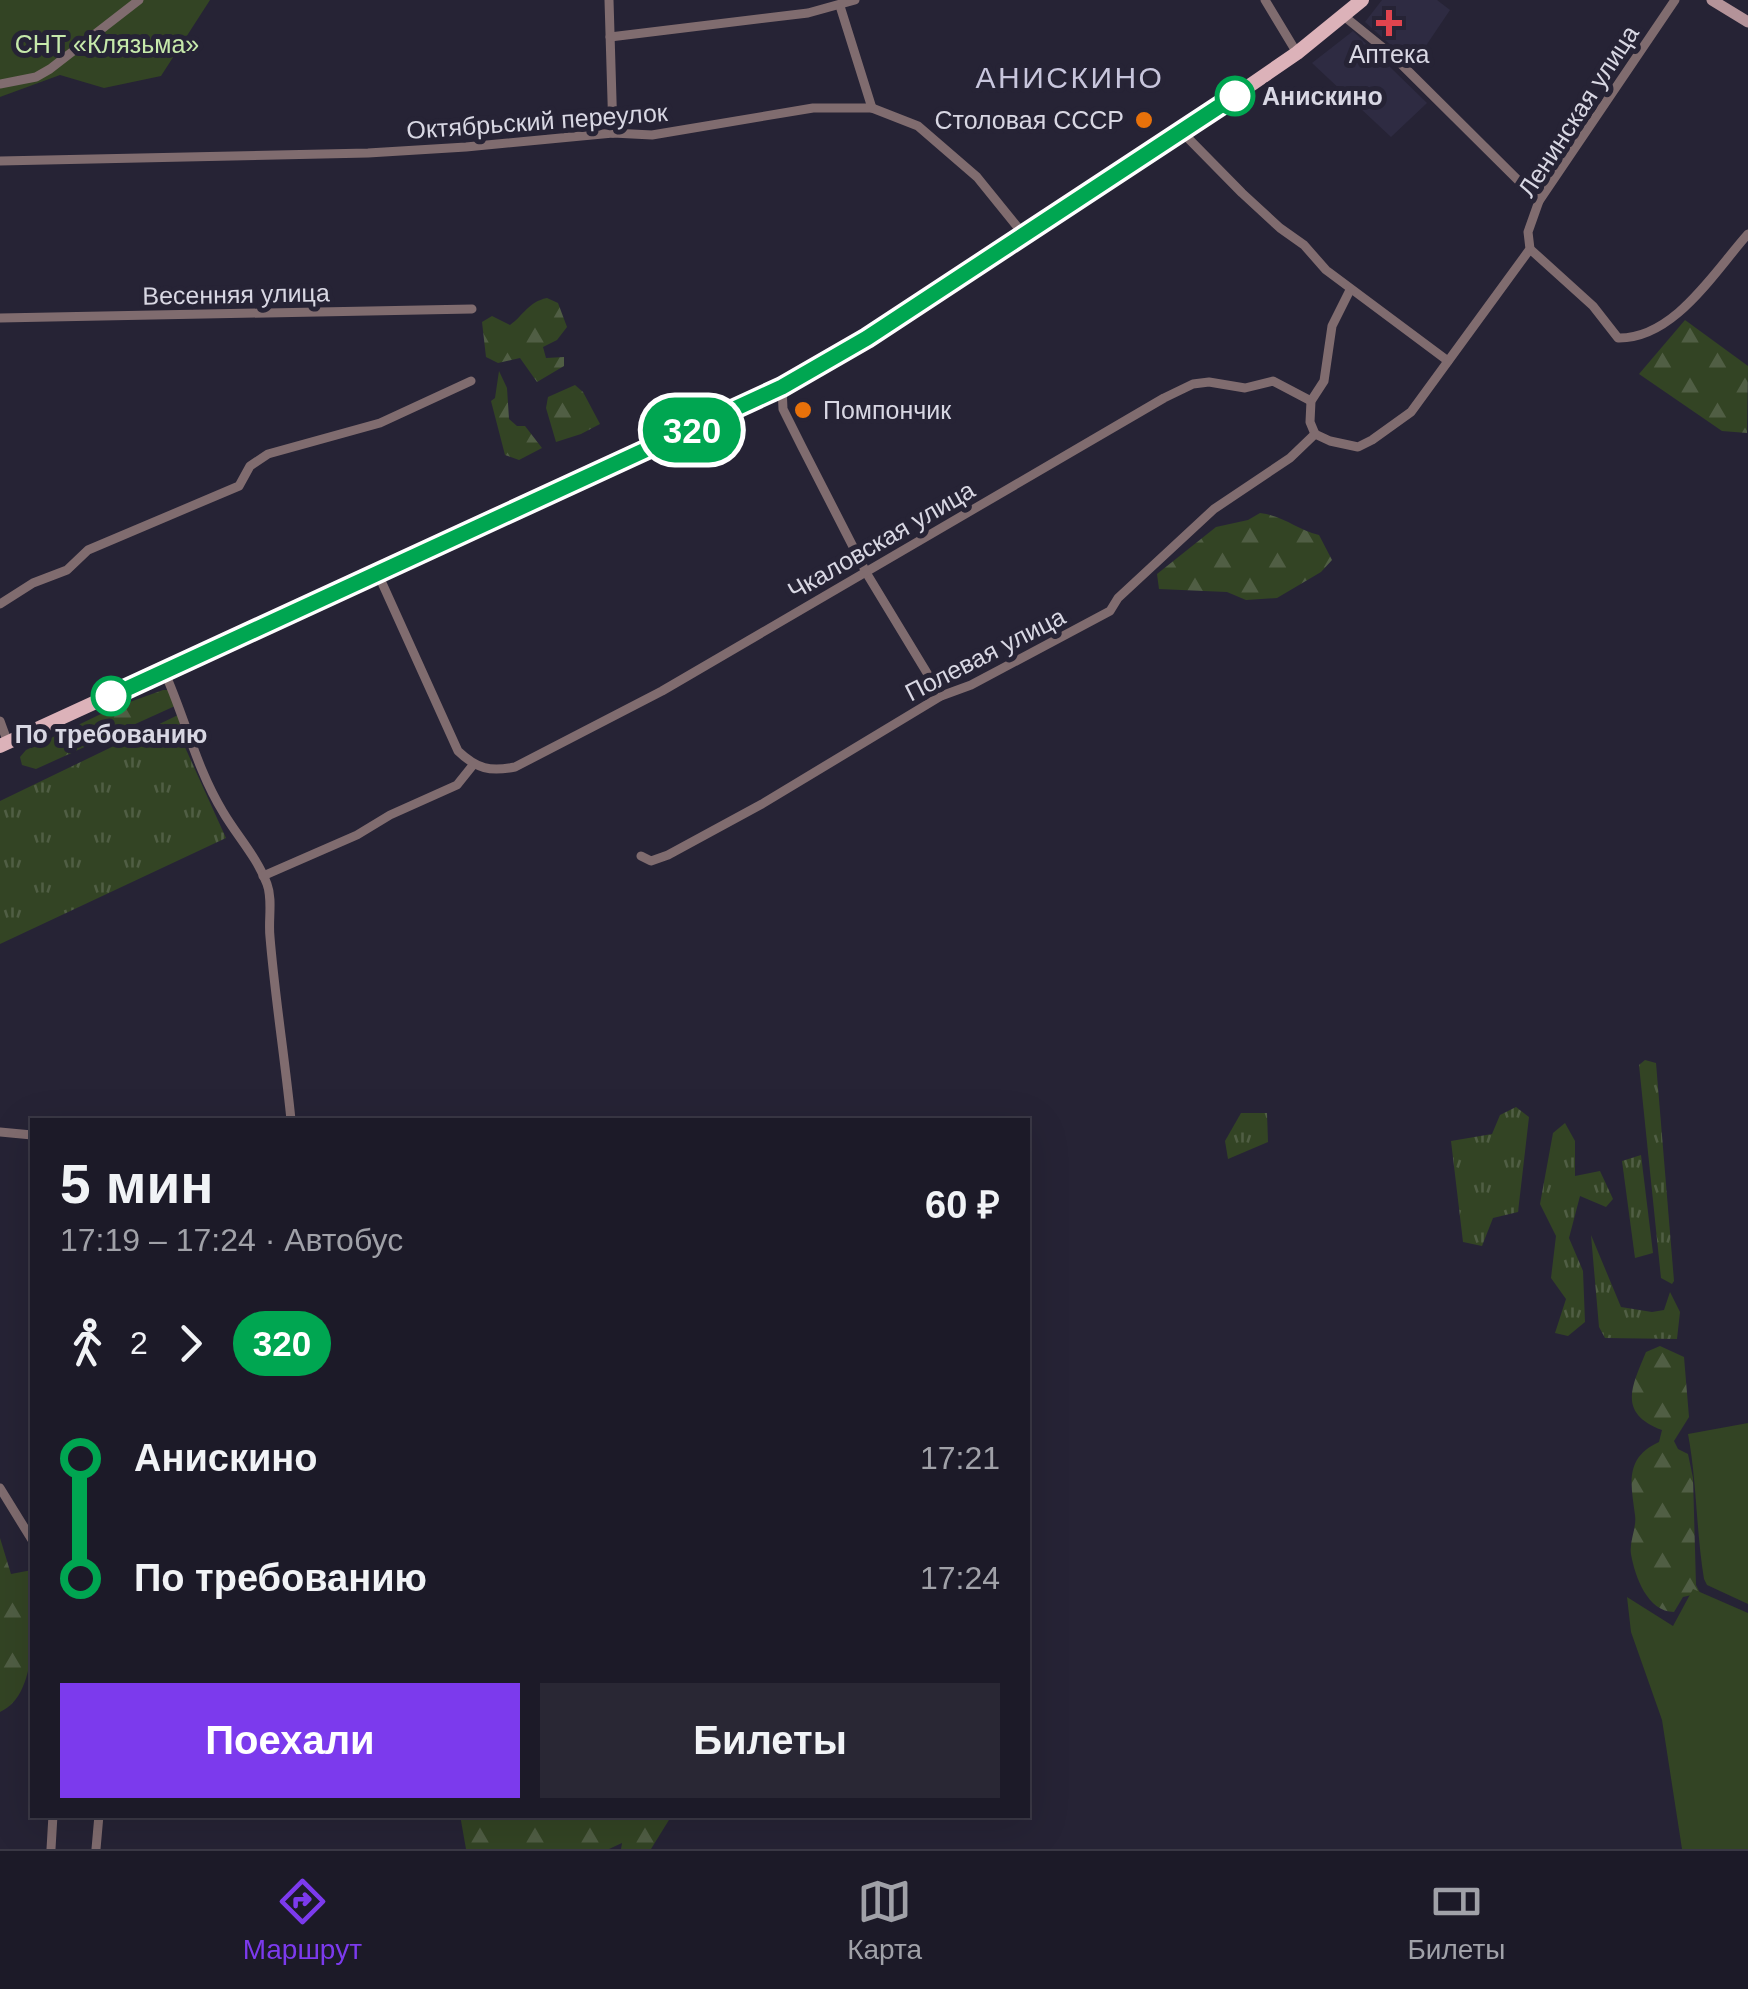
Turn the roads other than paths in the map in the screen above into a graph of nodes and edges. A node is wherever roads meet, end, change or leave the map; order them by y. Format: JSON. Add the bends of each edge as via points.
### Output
{"nodes":[{"id":1,"x":139,"y":0,"type":"edge"},
{"id":2,"x":609,"y":0,"type":"edge"},
{"id":3,"x":856,"y":0,"type":"edge"},
{"id":4,"x":1265,"y":0,"type":"edge"},
{"id":5,"x":1362,"y":0,"type":"edge"},
{"id":6,"x":1675,"y":0,"type":"edge"},
{"id":7,"x":1712,"y":0,"type":"edge"},
{"id":8,"x":840,"y":6,"type":"junction"},
{"id":9,"x":1344,"y":16,"type":"junction"},
{"id":10,"x":1748,"y":22,"type":"edge"},
{"id":11,"x":610,"y":37,"type":"junction"},
{"id":12,"x":1297,"y":53,"type":"junction"},
{"id":13,"x":0,"y":84,"type":"edge"},
{"id":14,"x":872,"y":108,"type":"junction"},
{"id":15,"x":1182,"y":132,"type":"junction"},
{"id":16,"x":613,"y":133,"type":"junction"},
{"id":17,"x":0,"y":161,"type":"edge"},
{"id":18,"x":1539,"y":200,"type":"junction"},
{"id":19,"x":1748,"y":234,"type":"edge"},
{"id":20,"x":1024,"y":236,"type":"junction"},
{"id":21,"x":1530,"y":249,"type":"junction"},
{"id":22,"x":1350,"y":290,"type":"junction"},
{"id":23,"x":472,"y":308,"type":"dead end"},
{"id":24,"x":0,"y":318,"type":"edge"},
{"id":25,"x":1448,"y":361,"type":"junction"},
{"id":26,"x":470,"y":381,"type":"dead end"},
{"id":27,"x":782,"y":387,"type":"junction"},
{"id":28,"x":1311,"y":401,"type":"junction"},
{"id":29,"x":1316,"y":434,"type":"junction"},
{"id":30,"x":378,"y":574,"type":"junction"},
{"id":31,"x":867,"y":574,"type":"junction"},
{"id":32,"x":0,"y":604,"type":"edge"},
{"id":33,"x":164,"y":672,"type":"junction"},
{"id":34,"x":941,"y":696,"type":"junction"},
{"id":35,"x":0,"y":721,"type":"edge"},
{"id":36,"x":4,"y":744,"type":"edge"},
{"id":37,"x":473,"y":765,"type":"junction"},
{"id":38,"x":640,"y":856,"type":"dead end"},
{"id":39,"x":264,"y":876,"type":"junction"},
{"id":40,"x":291,"y":1118,"type":"edge"},
{"id":41,"x":0,"y":1132,"type":"edge"},
{"id":42,"x":30,"y":1134,"type":"edge"},
{"id":43,"x":0,"y":1488,"type":"edge"},
{"id":44,"x":30,"y":1537,"type":"edge"},
{"id":45,"x":53,"y":1818,"type":"edge"},
{"id":46,"x":99,"y":1818,"type":"edge"},
{"id":47,"x":51,"y":1849,"type":"edge"},
{"id":48,"x":96,"y":1849,"type":"edge"}],
"edges":[{"from":1,"to":13,"type":"street","via":[[50,69]]},
{"from":2,"to":11,"type":"street"},
{"from":3,"to":8,"type":"street"},
{"from":4,"to":12,"type":"street"},
{"from":5,"to":9,"type":"main road"},
{"from":6,"to":18,"type":"street","name":"Ленинская улица"},
{"from":7,"to":10,"type":"main road"},
{"from":8,"to":11,"type":"street"},
{"from":8,"to":14,"type":"street"},
{"from":9,"to":12,"type":"main road"},
{"from":9,"to":18,"type":"street"},
{"from":11,"to":16,"type":"street"},
{"from":12,"to":15,"type":"main road"},
{"from":14,"to":16,"type":"street","name":"Октябрьский переулок","via":[[812,108],[652,135]]},
{"from":14,"to":20,"type":"street","name":"Октябрьский переулок","via":[[918,126],[977,177]]},
{"from":15,"to":20,"type":"main road"},
{"from":15,"to":22,"type":"street"},
{"from":16,"to":17,"type":"street","name":"Октябрьский переулок","via":[[368,152]]},
{"from":18,"to":21,"type":"street","name":"Ленинская улица","via":[[1528,232]]},
{"from":19,"to":21,"type":"street","via":[[1687,302],[1636,338],[1618,338]]},
{"from":20,"to":27,"type":"main road"},
{"from":21,"to":25,"type":"street","name":"Ленинская улица"},
{"from":22,"to":25,"type":"street"},
{"from":22,"to":28,"type":"street","via":[[1332,326],[1324,380]]},
{"from":23,"to":24,"type":"street","name":"Весенняя улица"},
{"from":25,"to":29,"type":"street","name":"Ленинская улица","via":[[1411,412],[1372,440],[1358,447]]},
{"from":26,"to":32,"type":"street","via":[[380,424],[268,454],[250,466],[239,486],[88,550],[68,570]]},
{"from":27,"to":30,"type":"main road"},
{"from":27,"to":31,"type":"street","via":[[783,409]]},
{"from":28,"to":29,"type":"street"},
{"from":28,"to":31,"type":"street","name":"Чкаловская улица","via":[[1273,381],[1244,388],[1193,384]]},
{"from":29,"to":34,"type":"street","name":"Полевая улица","via":[[1214,508],[1110,611]]},
{"from":30,"to":33,"type":"main road"},
{"from":30,"to":37,"type":"street","via":[[447,730]]},
{"from":31,"to":34,"type":"street"},
{"from":31,"to":37,"type":"street","name":"Чкаловская улица","via":[[573,739],[515,767]]},
{"from":33,"to":36,"type":"main road"},
{"from":33,"to":39,"type":"street","via":[[224,814]]},
{"from":34,"to":38,"type":"street","name":"Полевая улица","via":[[668,856]]},
{"from":35,"to":36,"type":"street"},
{"from":37,"to":39,"type":"street","via":[[457,784]]},
{"from":39,"to":40,"type":"street"},
{"from":41,"to":42,"type":"street"},
{"from":43,"to":44,"type":"street"},
{"from":45,"to":47,"type":"street"},
{"from":46,"to":48,"type":"street"}]}
